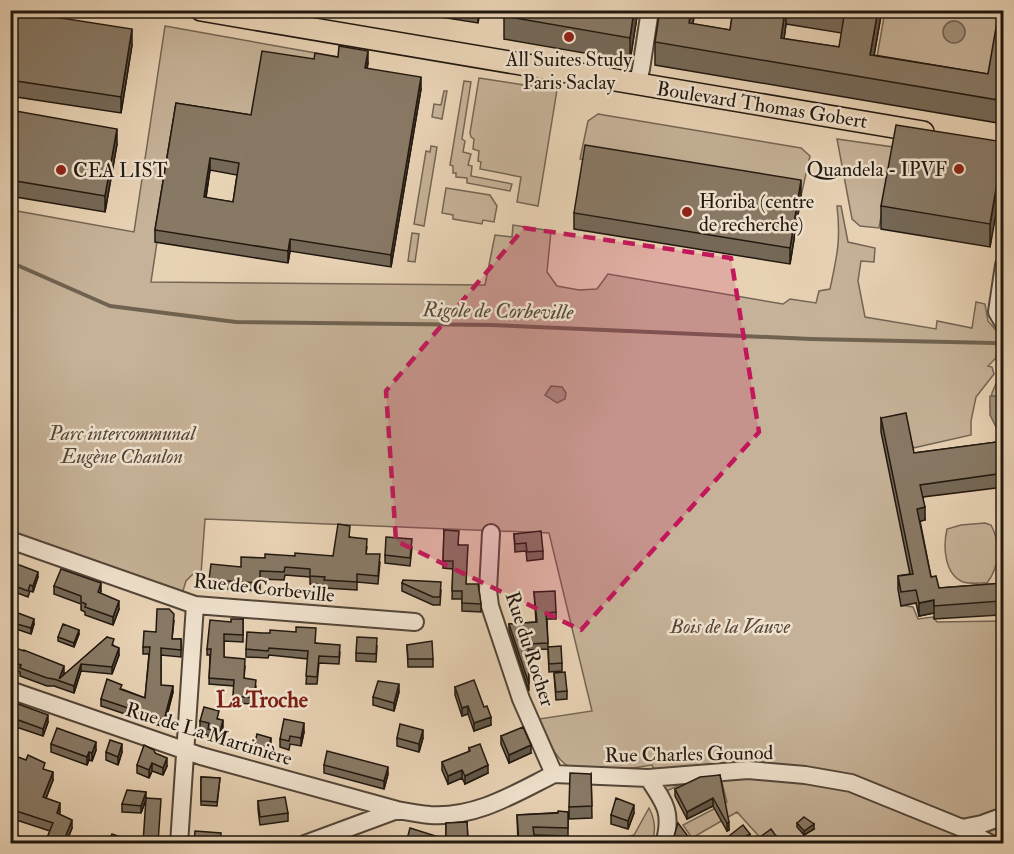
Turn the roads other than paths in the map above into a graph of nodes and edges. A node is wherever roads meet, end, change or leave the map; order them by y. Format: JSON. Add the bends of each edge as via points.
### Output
{"nodes":[{"id":1,"x":201,"y":10,"type":"edge"},
{"id":2,"x":650,"y":10,"type":"edge"},
{"id":3,"x":637,"y":84,"type":"junction"},
{"id":4,"x":947,"y":136,"type":"edge"},
{"id":5,"x":1004,"y":265,"type":"edge"},
{"id":6,"x":1004,"y":324,"type":"edge"},
{"id":7,"x":491,"y":533,"type":"dead end"},
{"id":8,"x":10,"y":540,"type":"edge"},
{"id":9,"x":195,"y":605,"type":"junction"},
{"id":10,"x":415,"y":622,"type":"dead end"},
{"id":11,"x":10,"y":690,"type":"edge"},
{"id":12,"x":186,"y":751,"type":"junction"},
{"id":13,"x":554,"y":774,"type":"junction"},
{"id":14,"x":648,"y":778,"type":"junction"},
{"id":15,"x":397,"y":810,"type":"junction"},
{"id":16,"x":1004,"y":816,"type":"edge"},
{"id":17,"x":962,"y":828,"type":"junction"},
{"id":18,"x":10,"y":842,"type":"edge"},
{"id":19,"x":15,"y":843,"type":"edge"},
{"id":20,"x":179,"y":843,"type":"edge"},
{"id":21,"x":305,"y":843,"type":"edge"},
{"id":22,"x":664,"y":843,"type":"edge"},
{"id":23,"x":991,"y":843,"type":"edge"}],
"edges":[{"from":1,"to":3,"type":"main road","name":"Boulevard Thomas Gobert"},
{"from":2,"to":3,"type":"street"},
{"from":3,"to":4,"type":"main road","name":"Boulevard Thomas Gobert"},
{"from":5,"to":6,"type":"street","via":[[997,312]]},
{"from":7,"to":13,"type":"street","name":"Rue du Rocher","via":[[490,606],[521,699]]},
{"from":8,"to":9,"type":"street","name":"Rue de Corbeville"},
{"from":9,"to":10,"type":"street","name":"Rue de Corbeville"},
{"from":9,"to":12,"type":"street"},
{"from":11,"to":12,"type":"street","name":"Rue de La Martinière"},
{"from":12,"to":15,"type":"street","name":"Rue de La Martinière"},
{"from":12,"to":20,"type":"street"},
{"from":13,"to":14,"type":"street","name":"Rue Charles Gounod"},
{"from":13,"to":15,"type":"street","name":"Rue de La Martinière","via":[[494,805],[461,814]]},
{"from":14,"to":17,"type":"street","name":"Rue Charles Gounod","via":[[748,770],[805,775],[851,783]]},
{"from":14,"to":22,"type":"street","via":[[668,812]]},
{"from":15,"to":21,"type":"street"},
{"from":16,"to":17,"type":"street"},
{"from":17,"to":23,"type":"street","name":"Rue Charles Gounod"},
{"from":18,"to":19,"type":"street"}]}
